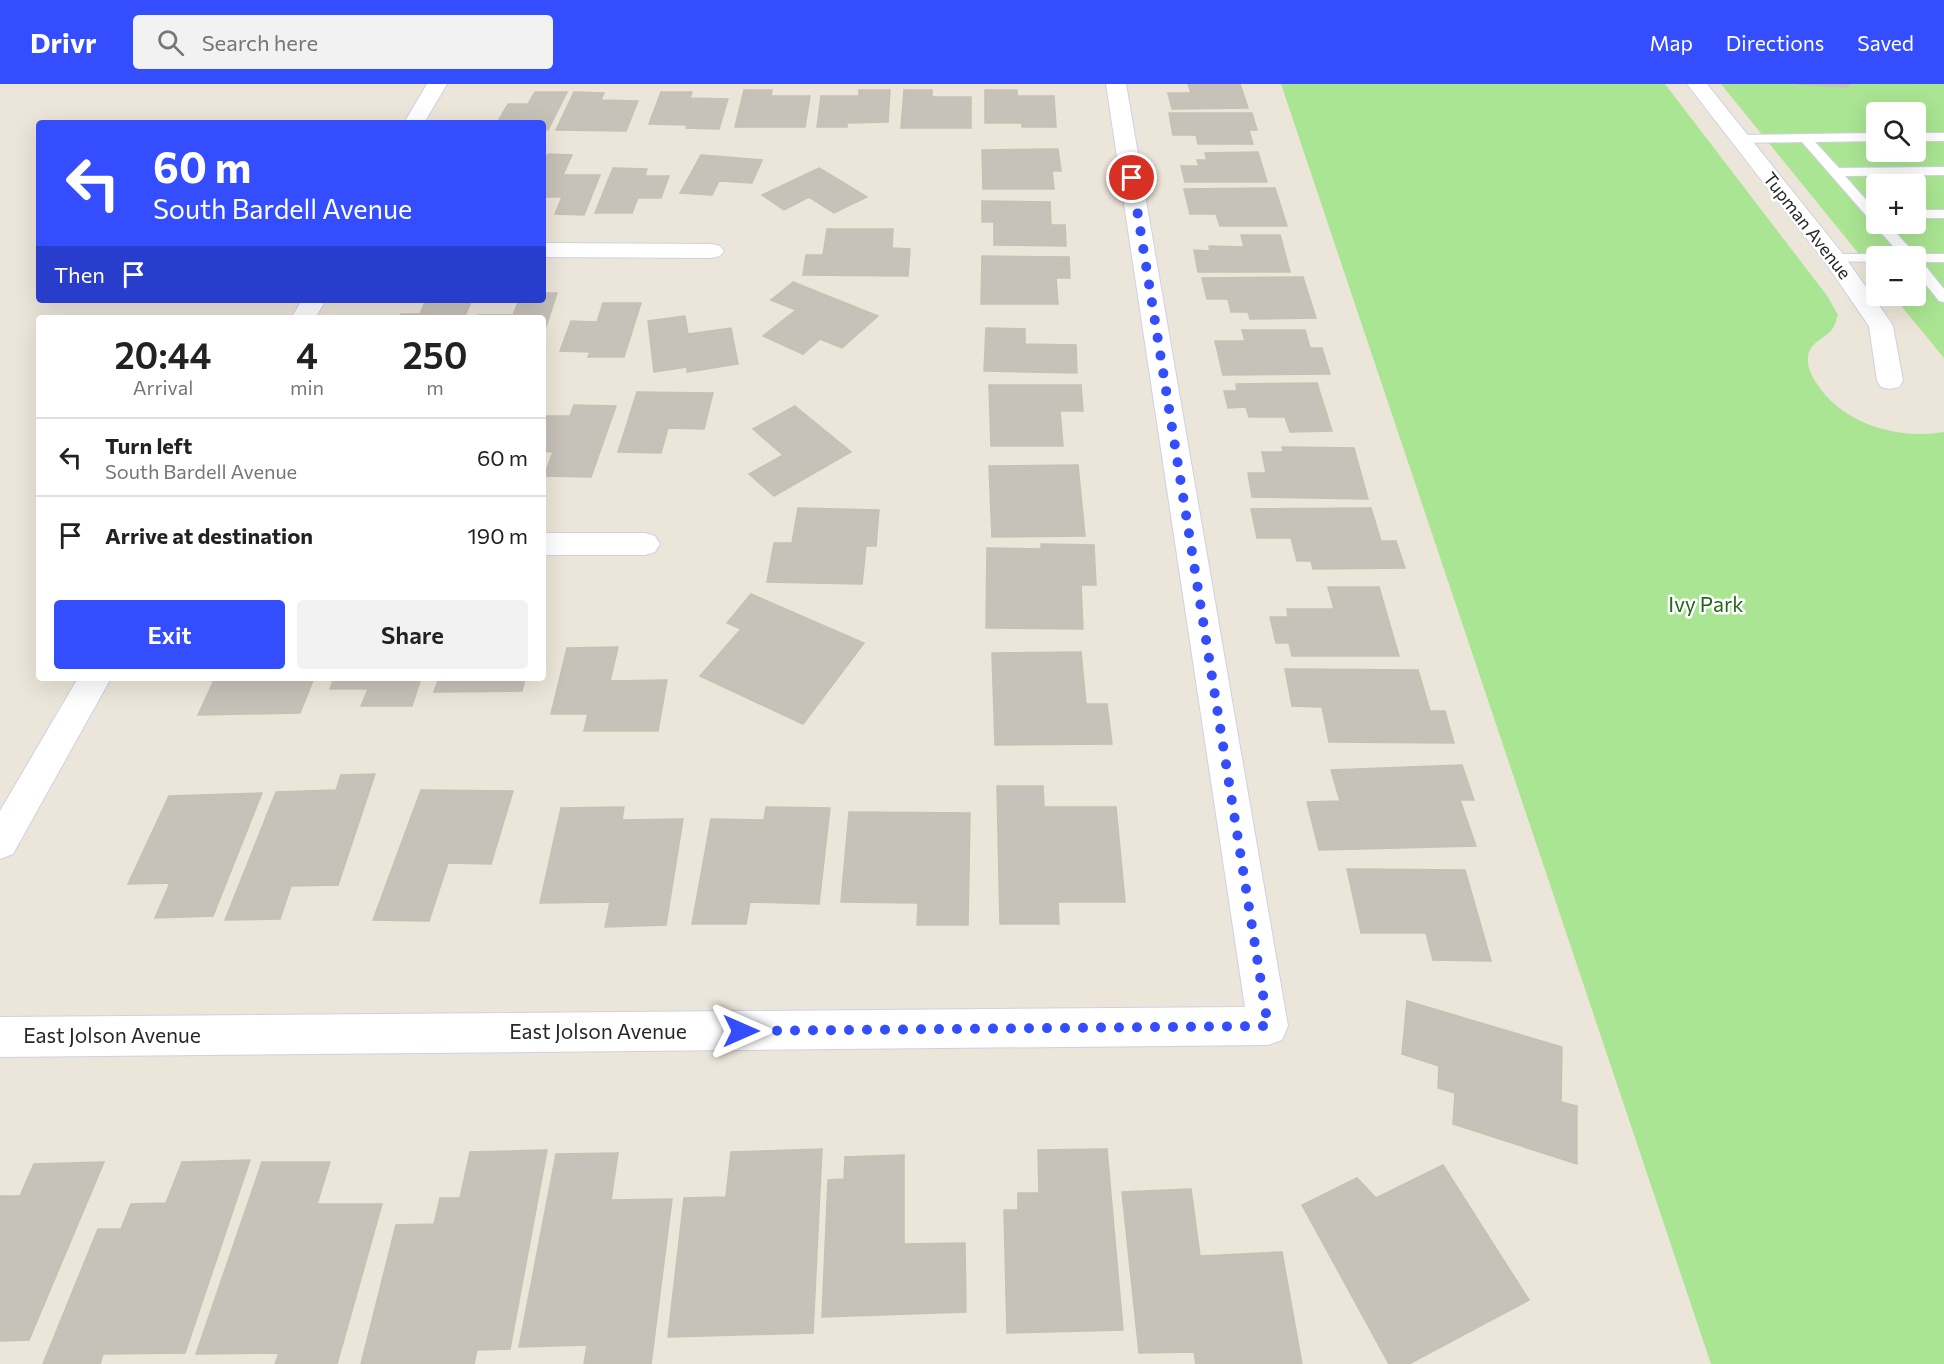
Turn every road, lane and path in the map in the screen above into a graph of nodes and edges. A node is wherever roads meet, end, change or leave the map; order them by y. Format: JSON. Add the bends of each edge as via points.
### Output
{"nodes":[{"id":1,"x":436,"y":84,"type":"edge"},
{"id":2,"x":1116,"y":84,"type":"edge"},
{"id":3,"x":1697,"y":84,"type":"edge"},
{"id":4,"x":416,"y":120,"type":"edge"},
{"id":5,"x":1866,"y":137,"type":"edge"},
{"id":6,"x":1926,"y":137,"type":"edge"},
{"id":7,"x":1944,"y":137,"type":"edge"},
{"id":8,"x":1805,"y":138,"type":"junction"},
{"id":9,"x":1740,"y":139,"type":"junction"},
{"id":10,"x":1944,"y":171,"type":"edge"},
{"id":11,"x":1837,"y":172,"type":"junction"},
{"id":12,"x":1866,"y":205,"type":"edge"},
{"id":13,"x":1926,"y":214,"type":"edge"},
{"id":14,"x":1944,"y":214,"type":"edge"},
{"id":15,"x":1890,"y":234,"type":"edge"},
{"id":16,"x":1901,"y":246,"type":"edge"},
{"id":17,"x":546,"y":250,"type":"edge"},
{"id":18,"x":712,"y":251,"type":"dead end"},
{"id":19,"x":1834,"y":258,"type":"junction"},
{"id":20,"x":1866,"y":258,"type":"edge"},
{"id":21,"x":1926,"y":258,"type":"edge"},
{"id":22,"x":1944,"y":258,"type":"edge"},
{"id":23,"x":1926,"y":276,"type":"edge"},
{"id":24,"x":1944,"y":298,"type":"edge"},
{"id":25,"x":1890,"y":381,"type":"dead end"},
{"id":26,"x":546,"y":544,"type":"edge"},
{"id":27,"x":645,"y":544,"type":"dead end"},
{"id":28,"x":93,"y":681,"type":"edge"},
{"id":29,"x":0,"y":843,"type":"edge"},
{"id":30,"x":0,"y":1037,"type":"edge"}],
"edges":[{"from":1,"to":4,"type":"street"},
{"from":2,"to":30,"type":"street","name":"East Jolson Avenue","via":[[1268,1026]]},
{"from":3,"to":9,"type":"street","name":"Tupman Avenue"},
{"from":5,"to":8,"type":"lane"},
{"from":6,"to":7,"type":"lane"},
{"from":8,"to":9,"type":"lane"},
{"from":8,"to":11,"type":"lane"},
{"from":9,"to":19,"type":"street","name":"Tupman Avenue"},
{"from":10,"to":11,"type":"lane"},
{"from":11,"to":12,"type":"lane"},
{"from":13,"to":14,"type":"lane"},
{"from":15,"to":16,"type":"lane"},
{"from":17,"to":18,"type":"street"},
{"from":19,"to":20,"type":"lane"},
{"from":19,"to":25,"type":"street","name":"Tupman Avenue","via":[[1881,326]]},
{"from":21,"to":22,"type":"lane"},
{"from":23,"to":24,"type":"lane"},
{"from":26,"to":27,"type":"street"},
{"from":28,"to":29,"type":"street"}]}
